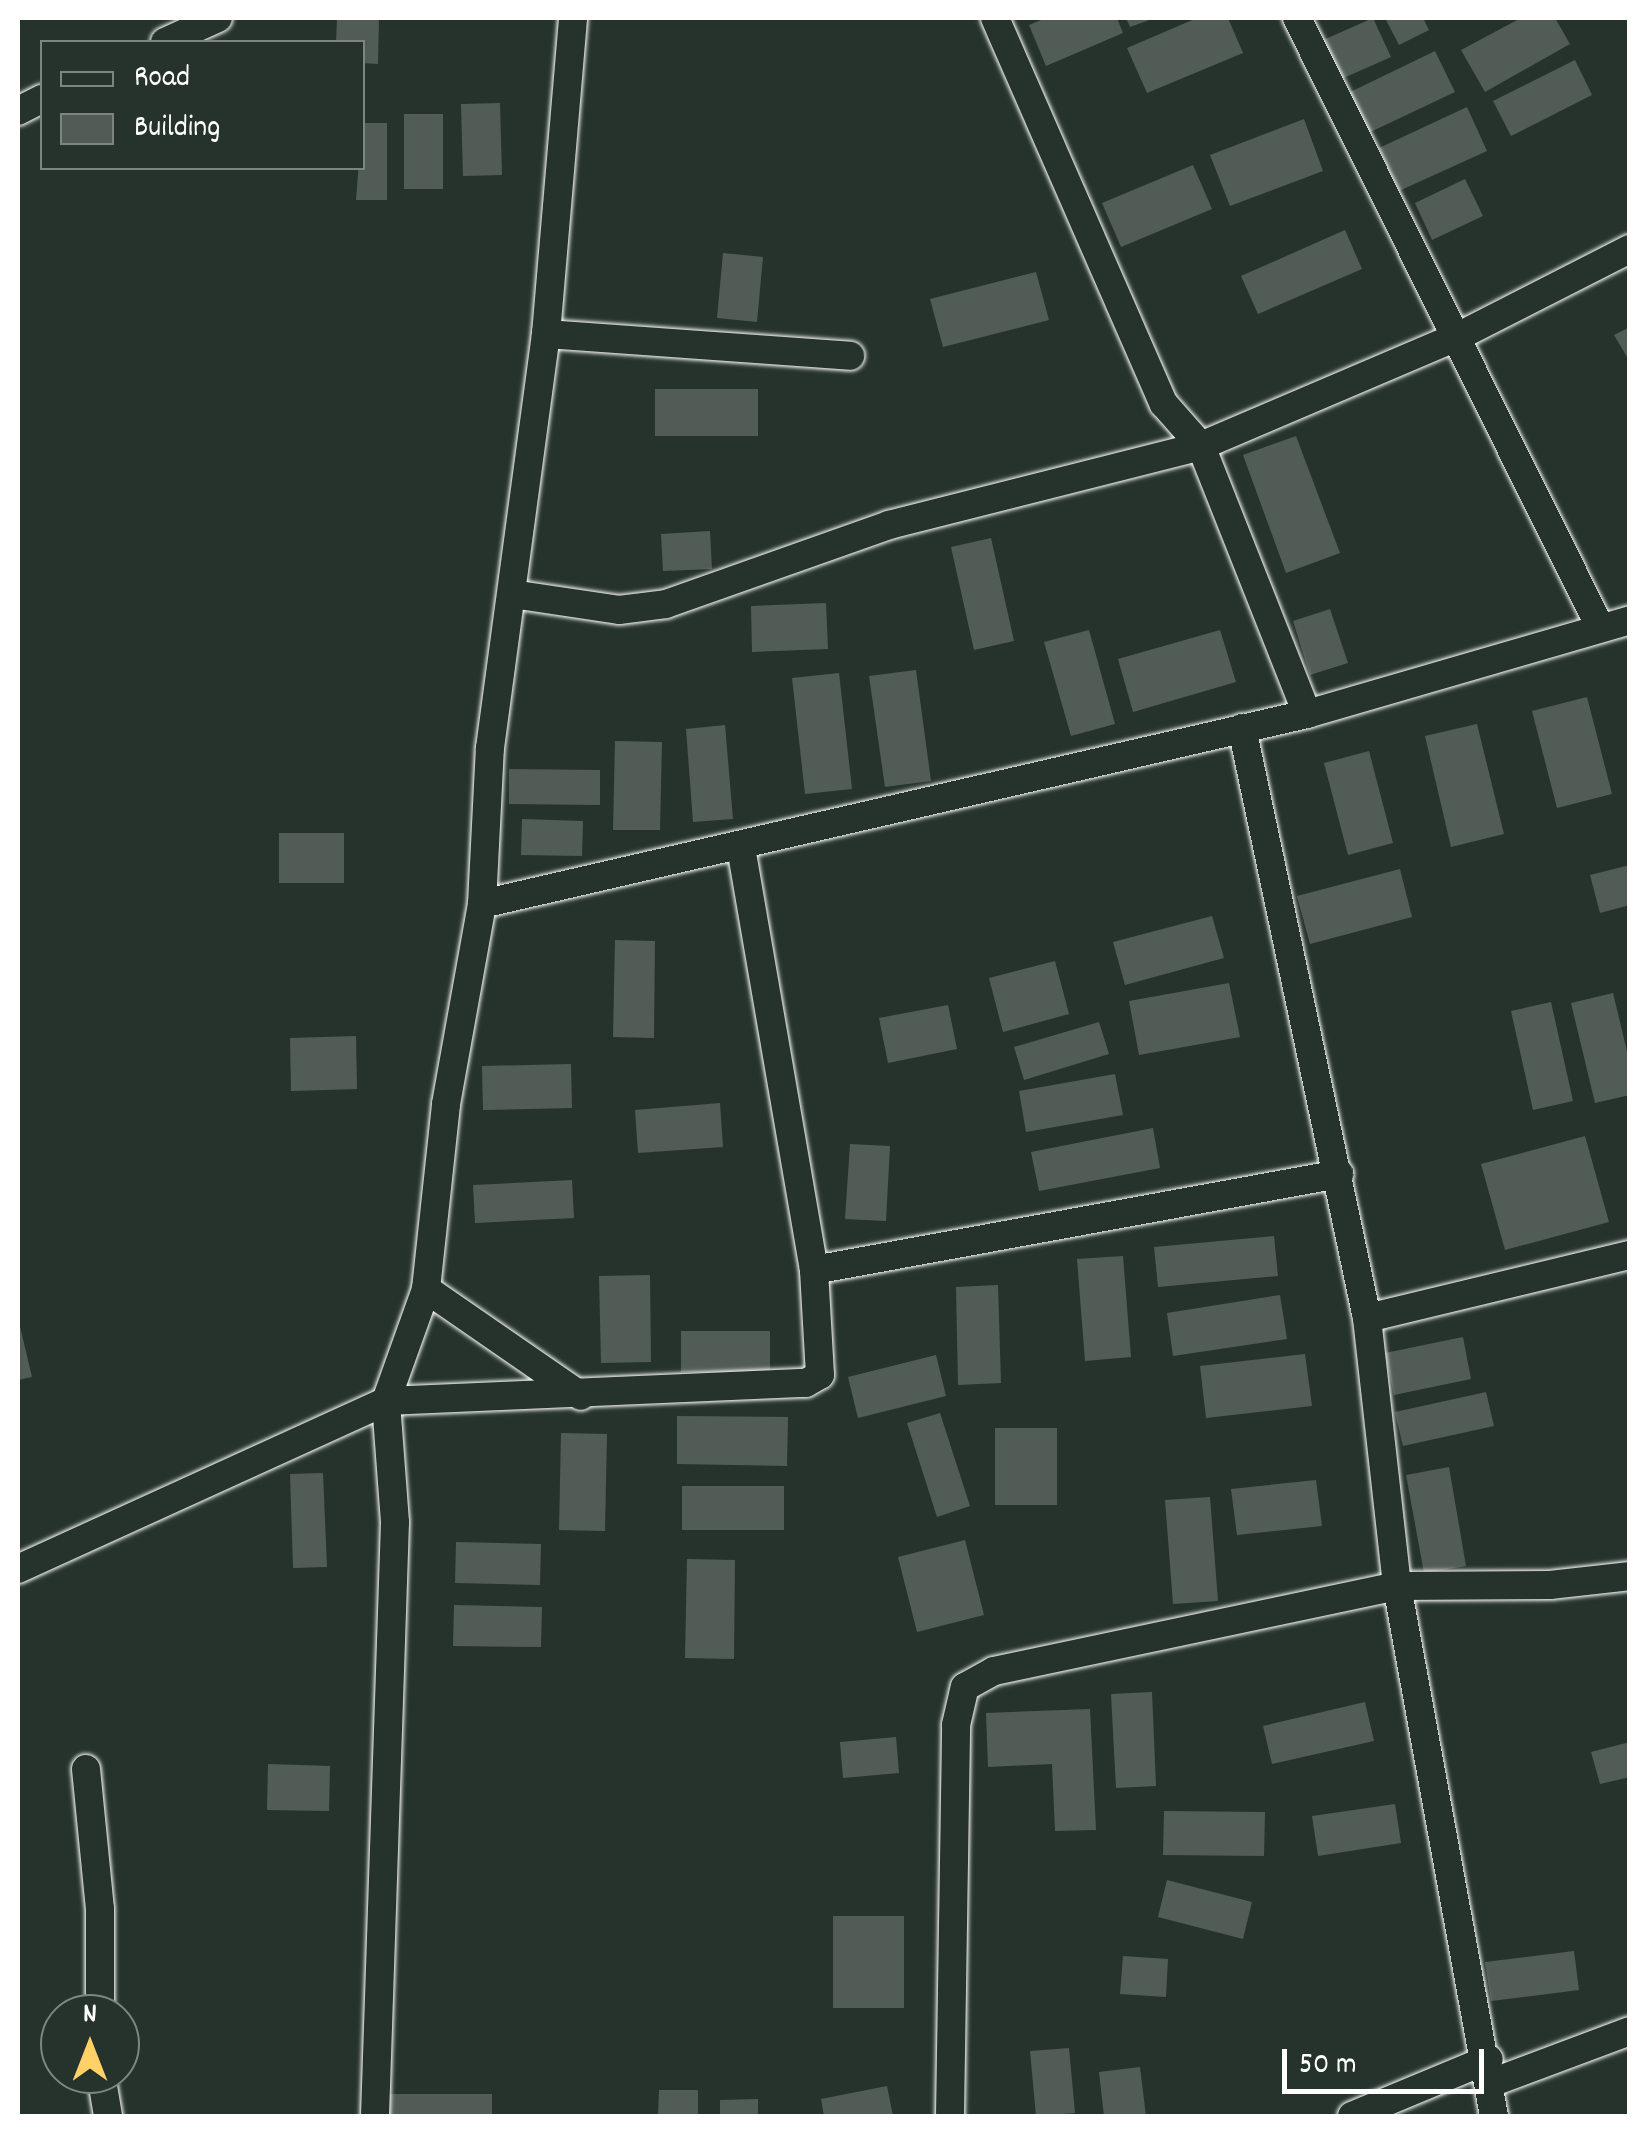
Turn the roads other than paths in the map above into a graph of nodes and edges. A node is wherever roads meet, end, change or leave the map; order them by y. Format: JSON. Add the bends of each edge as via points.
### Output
{"nodes":[{"id":1,"x":218,"y":18,"type":"edge"},
{"id":2,"x":574,"y":18,"type":"edge"},
{"id":3,"x":996,"y":18,"type":"edge"},
{"id":4,"x":1297,"y":18,"type":"edge"},
{"id":5,"x":167,"y":33,"type":"edge"},
{"id":6,"x":1630,"y":249,"type":"edge"},
{"id":7,"x":546,"y":334,"type":"junction"},
{"id":8,"x":1457,"y":337,"type":"junction"},
{"id":9,"x":850,"y":356,"type":"dead end"},
{"id":10,"x":1201,"y":446,"type":"junction"},
{"id":11,"x":512,"y":594,"type":"junction"},
{"id":12,"x":1630,"y":620,"type":"edge"},
{"id":13,"x":1599,"y":625,"type":"junction"},
{"id":14,"x":1307,"y":714,"type":"junction"},
{"id":15,"x":1242,"y":728,"type":"junction"},
{"id":16,"x":741,"y":848,"type":"junction"},
{"id":17,"x":482,"y":904,"type":"junction"},
{"id":18,"x":1339,"y":1174,"type":"junction"},
{"id":19,"x":1630,"y":1255,"type":"edge"},
{"id":20,"x":814,"y":1270,"type":"junction"},
{"id":21,"x":426,"y":1289,"type":"junction"},
{"id":22,"x":1367,"y":1318,"type":"junction"},
{"id":23,"x":581,"y":1396,"type":"junction"},
{"id":24,"x":386,"y":1402,"type":"junction"},
{"id":25,"x":18,"y":1569,"type":"edge"},
{"id":26,"x":1630,"y":1576,"type":"edge"},
{"id":27,"x":1398,"y":1586,"type":"junction"},
{"id":28,"x":86,"y":1768,"type":"dead end"},
{"id":29,"x":100,"y":1994,"type":"edge"},
{"id":30,"x":1630,"y":2032,"type":"edge"},
{"id":31,"x":1490,"y":2071,"type":"junction"},
{"id":32,"x":374,"y":2116,"type":"edge"},
{"id":33,"x":950,"y":2116,"type":"edge"},
{"id":34,"x":1352,"y":2116,"type":"edge"},
{"id":35,"x":1494,"y":2116,"type":"edge"}],
"edges":[{"from":1,"to":5,"type":"street"},
{"from":2,"to":7,"type":"street"},
{"from":3,"to":10,"type":"street","via":[[1164,404]]},
{"from":4,"to":8,"type":"street"},
{"from":6,"to":8,"type":"street"},
{"from":7,"to":9,"type":"street"},
{"from":7,"to":11,"type":"street"},
{"from":8,"to":10,"type":"street"},
{"from":8,"to":13,"type":"street"},
{"from":10,"to":11,"type":"street","via":[[890,525],[666,604],[619,610]]},
{"from":10,"to":14,"type":"street"},
{"from":11,"to":17,"type":"street","via":[[490,748]]},
{"from":12,"to":13,"type":"street"},
{"from":13,"to":14,"type":"street"},
{"from":14,"to":15,"type":"street"},
{"from":15,"to":16,"type":"street"},
{"from":15,"to":18,"type":"street"},
{"from":16,"to":17,"type":"street"},
{"from":16,"to":20,"type":"street"},
{"from":17,"to":21,"type":"street","via":[[446,1104]]},
{"from":18,"to":20,"type":"street"},
{"from":18,"to":22,"type":"street"},
{"from":19,"to":22,"type":"street"},
{"from":20,"to":23,"type":"street","via":[[822,1357],[820,1375],[806,1384]]},
{"from":21,"to":23,"type":"street"},
{"from":21,"to":24,"type":"street"},
{"from":22,"to":27,"type":"street"},
{"from":23,"to":24,"type":"street"},
{"from":24,"to":25,"type":"street"},
{"from":24,"to":32,"type":"street","via":[[396,1522]]},
{"from":26,"to":27,"type":"street","via":[[1550,1586]]},
{"from":27,"to":31,"type":"street"},
{"from":27,"to":33,"type":"street","via":[[994,1671],[966,1687],[956,1724]]},
{"from":28,"to":29,"type":"street","via":[[100,1909]]},
{"from":30,"to":31,"type":"street"},
{"from":31,"to":34,"type":"street"},
{"from":31,"to":35,"type":"street"}]}
